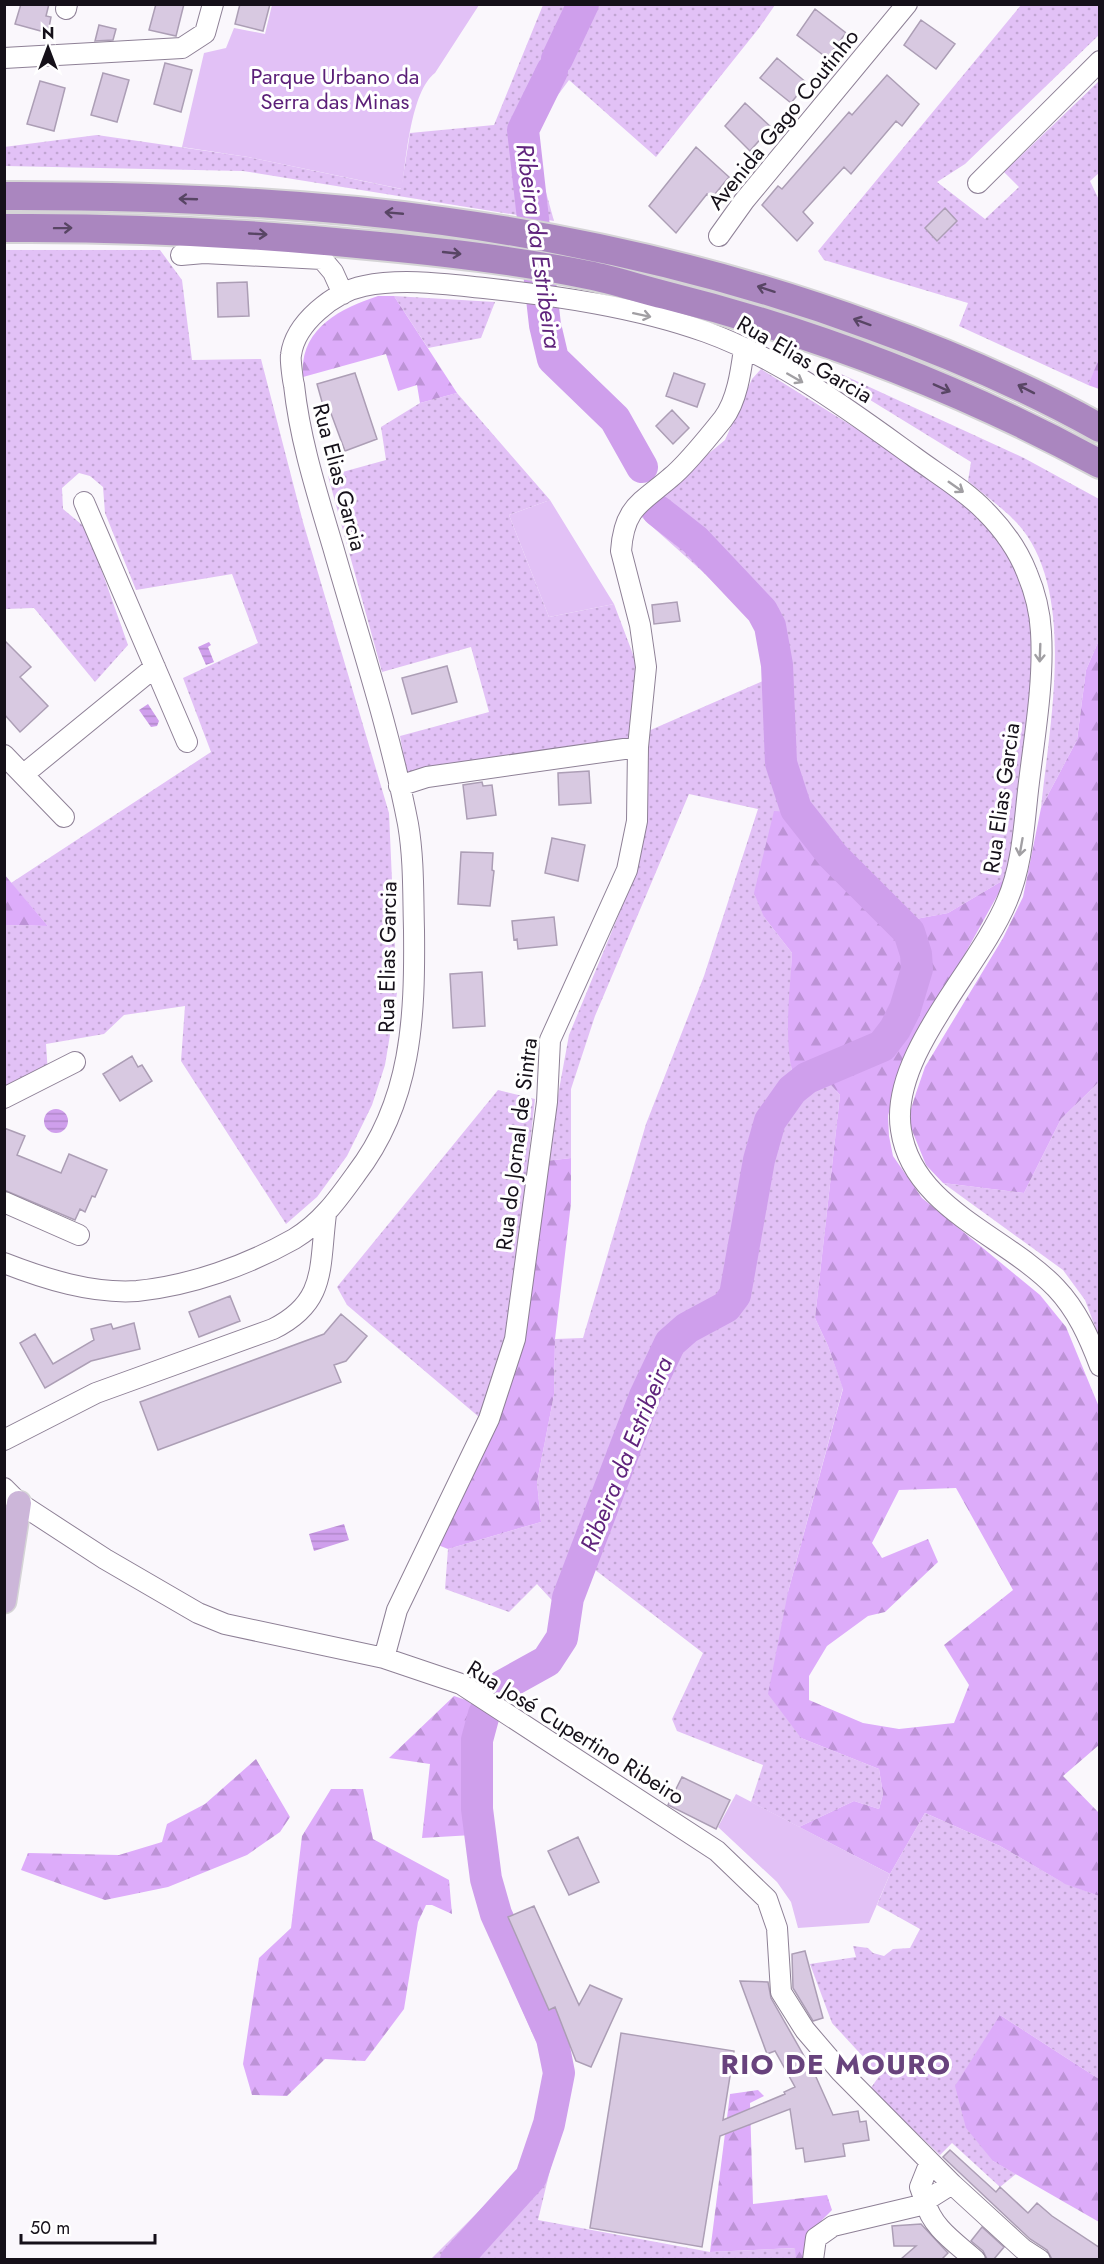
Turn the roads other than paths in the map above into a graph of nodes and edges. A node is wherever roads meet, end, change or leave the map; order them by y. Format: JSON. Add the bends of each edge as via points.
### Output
{"nodes":[{"id":1,"x":213,"y":4,"type":"edge"},
{"id":2,"x":906,"y":4,"type":"edge"},
{"id":3,"x":4,"y":58,"type":"edge"},
{"id":4,"x":1100,"y":61,"type":"edge"},
{"id":5,"x":978,"y":183,"type":"dead end"},
{"id":6,"x":4,"y":196,"type":"edge"},
{"id":7,"x":4,"y":228,"type":"edge"},
{"id":8,"x":719,"y":236,"type":"dead end"},
{"id":9,"x":181,"y":255,"type":"dead end"},
{"id":10,"x":588,"y":289,"type":"junction"},
{"id":11,"x":344,"y":294,"type":"junction"},
{"id":12,"x":744,"y":349,"type":"junction"},
{"id":13,"x":1092,"y":422,"type":"edge"},
{"id":14,"x":1100,"y":464,"type":"edge"},
{"id":15,"x":84,"y":502,"type":"dead end"},
{"id":16,"x":155,"y":667,"type":"junction"},
{"id":17,"x":187,"y":742,"type":"dead end"},
{"id":18,"x":638,"y":747,"type":"junction"},
{"id":19,"x":4,"y":755,"type":"edge"},
{"id":20,"x":24,"y":774,"type":"junction"},
{"id":21,"x":399,"y":786,"type":"junction"},
{"id":22,"x":64,"y":817,"type":"dead end"},
{"id":23,"x":75,"y":1062,"type":"dead end"},
{"id":24,"x":4,"y":1098,"type":"edge"},
{"id":25,"x":4,"y":1202,"type":"edge"},
{"id":26,"x":326,"y":1214,"type":"junction"},
{"id":27,"x":79,"y":1235,"type":"dead end"},
{"id":28,"x":4,"y":1263,"type":"edge"},
{"id":29,"x":1100,"y":1366,"type":"edge"},
{"id":30,"x":4,"y":1440,"type":"edge"},
{"id":31,"x":12,"y":1495,"type":"edge"},
{"id":32,"x":4,"y":1601,"type":"edge"},
{"id":33,"x":384,"y":1658,"type":"junction"},
{"id":34,"x":930,"y":2162,"type":"junction"},
{"id":35,"x":952,"y":2184,"type":"junction"},
{"id":36,"x":925,"y":2201,"type":"junction"},
{"id":37,"x":813,"y":2259,"type":"edge"},
{"id":38,"x":975,"y":2259,"type":"edge"},
{"id":39,"x":1040,"y":2259,"type":"edge"}],
"edges":[{"from":1,"to":3,"type":"street","via":[[205,33],[182,48]]},
{"from":2,"to":8,"type":"street","name":"Avenida Gago Coutinho"},
{"from":4,"to":5,"type":"street"},
{"from":13,"to":6,"type":"highway","one_way":true,"via":[[1001,377],[822,307],[737,280],[597,246],[405,214],[267,202]]},
{"from":7,"to":10,"type":"highway","one_way":true,"via":[[104,227],[266,235],[488,257]]},
{"from":9,"to":11,"type":"street","via":[[322,259]]},
{"from":10,"to":11,"type":"street","name":"Rua Elias Garcia","via":[[511,291],[427,283],[371,285]]},
{"from":10,"to":12,"type":"street","name":"Rua Elias Garcia","one_way":true},
{"from":10,"to":14,"type":"highway","one_way":true,"via":[[729,311],[888,364],[985,406]]},
{"from":11,"to":21,"type":"street","name":"Rua Elias Garcia","via":[[315,313],[295,343],[290,357],[296,412]]},
{"from":12,"to":18,"type":"street","name":"Rua do Jornal de Sintra","via":[[724,418],[672,477],[642,499],[625,527],[621,551],[646,667]]},
{"from":12,"to":29,"type":"street","name":"Rua Elias Garcia","one_way":true,"via":[[831,398],[974,500],[999,525],[1028,575],[1041,633],[1039,687],[1017,872],[1006,906],[908,1073],[898,1108],[905,1150],[922,1179],[957,1212],[1051,1282],[1073,1309]]},
{"from":15,"to":16,"type":"street"},
{"from":16,"to":17,"type":"street"},
{"from":16,"to":20,"type":"street"},
{"from":18,"to":21,"type":"street","via":[[426,777]]},
{"from":18,"to":33,"type":"street","name":"Rua do Jornal de Sintra","via":[[637,821],[627,870],[550,1040],[547,1102],[515,1339],[489,1419],[397,1610]]},
{"from":19,"to":20,"type":"street"},
{"from":20,"to":22,"type":"street"},
{"from":21,"to":26,"type":"street","name":"Rua Elias Garcia","via":[[412,861],[414,1022],[408,1058],[386,1125],[365,1163]]},
{"from":23,"to":24,"type":"street"},
{"from":25,"to":27,"type":"street"},
{"from":26,"to":28,"type":"street","name":"Rua Elias Garcia","via":[[305,1232],[249,1261],[173,1284],[134,1291],[66,1284]]},
{"from":26,"to":30,"type":"street","via":[[313,1294],[296,1318],[96,1393]]},
{"from":31,"to":32,"type":"main road"},
{"from":31,"to":33,"type":"street","name":"Rua José Cupertino Ribeiro","via":[[105,1559],[198,1613],[225,1623]]},
{"from":33,"to":34,"type":"street","name":"Rua José Cupertino Ribeiro","via":[[472,1690],[717,1851],[767,1899],[777,1928],[782,1992],[805,2030]]},
{"from":34,"to":35,"type":"street","name":"Rua José Cupertino Ribeiro"},
{"from":34,"to":36,"type":"street","via":[[920,2187]]},
{"from":35,"to":36,"type":"street"},
{"from":35,"to":39,"type":"street","name":"Rua José Cupertino Ribeiro","via":[[1015,2242]]},
{"from":36,"to":37,"type":"street","via":[[833,2226],[816,2238]]},
{"from":36,"to":38,"type":"street","via":[[929,2216],[940,2230]]}]}
